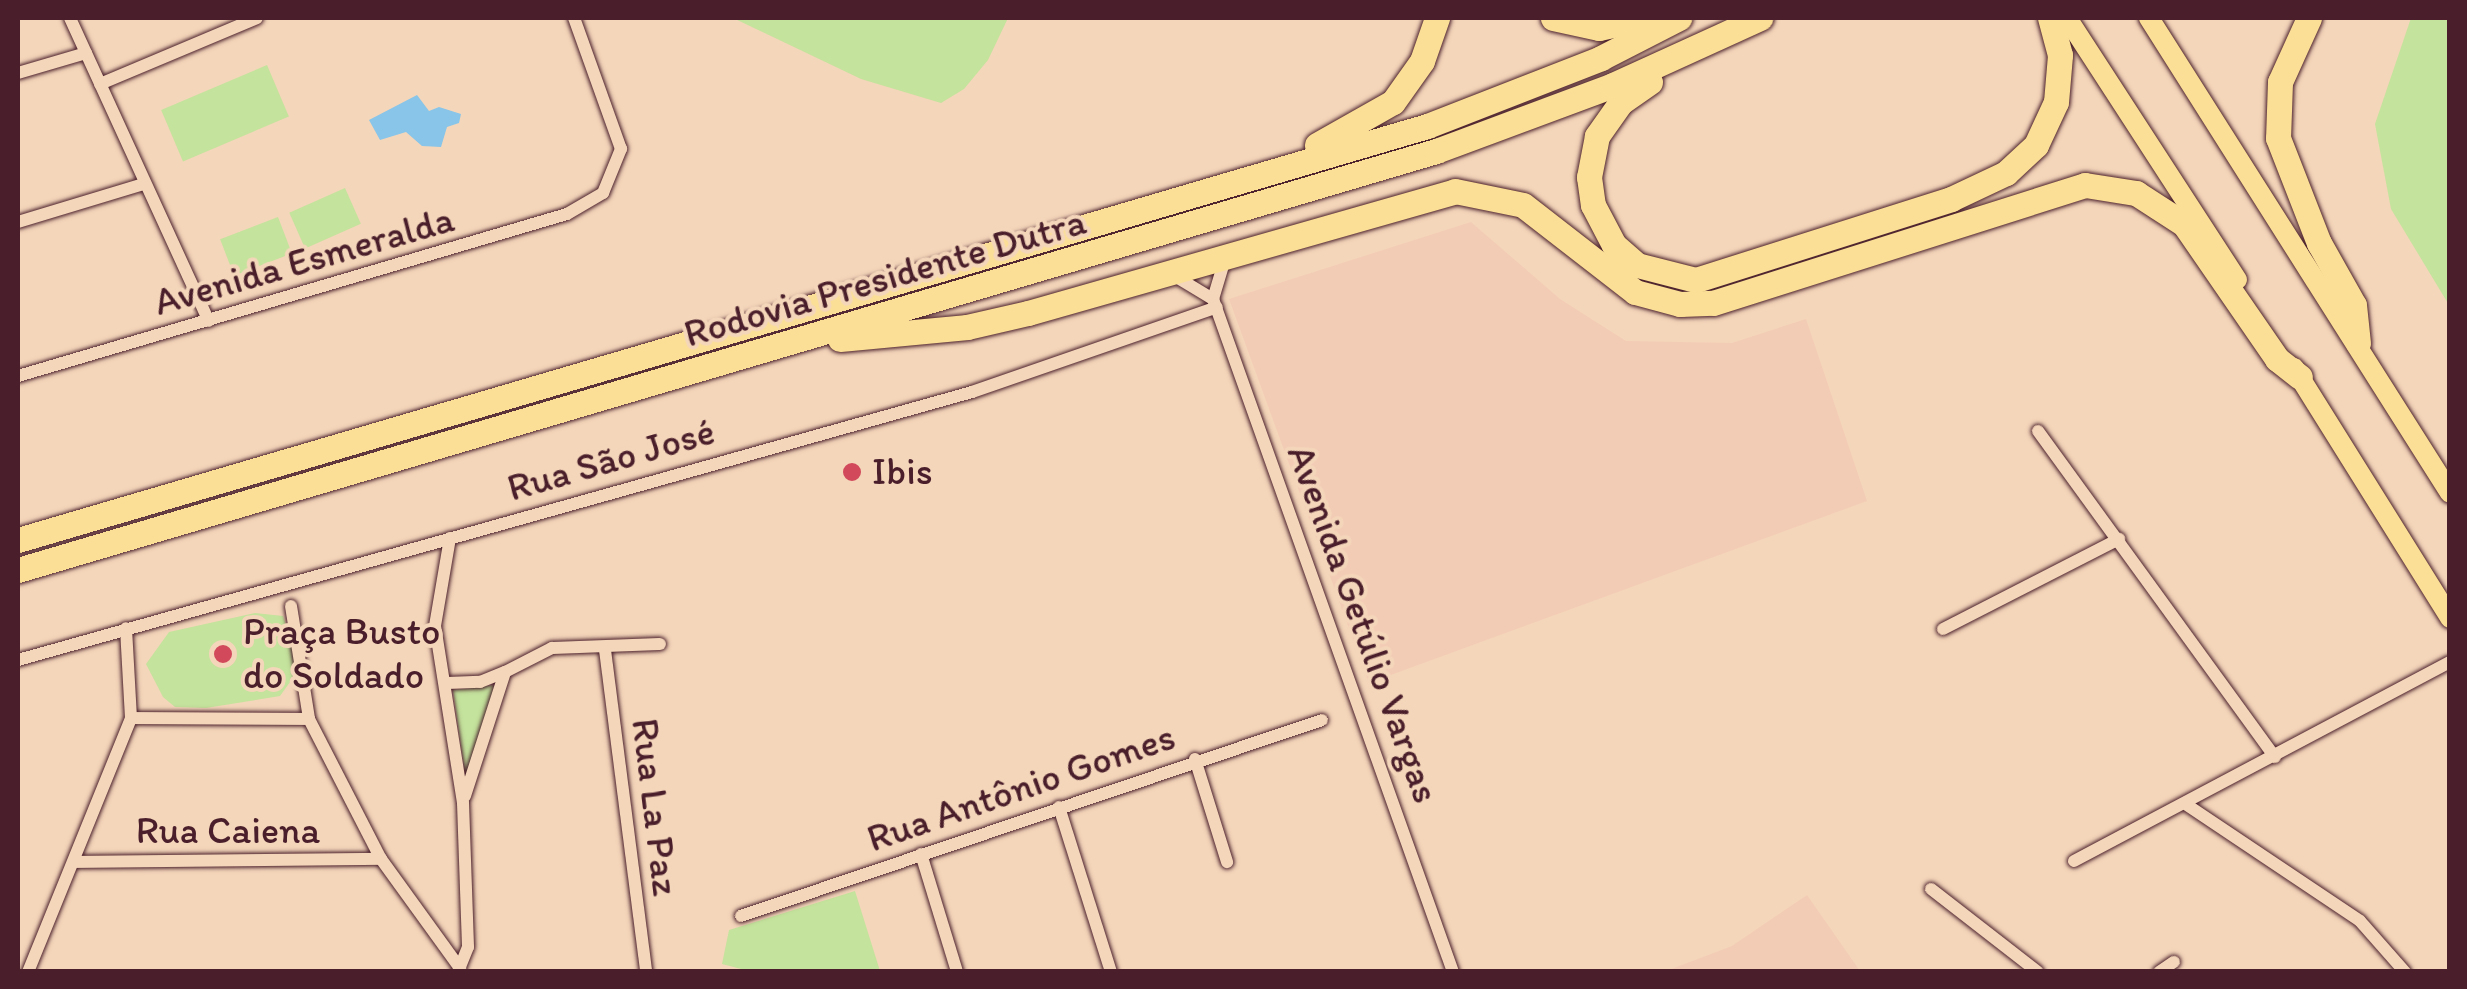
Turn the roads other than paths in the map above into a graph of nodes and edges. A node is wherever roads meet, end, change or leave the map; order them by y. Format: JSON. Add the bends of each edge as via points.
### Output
{"nodes":[{"id":1,"x":70,"y":18,"type":"edge"},
{"id":2,"x":256,"y":18,"type":"edge"},
{"id":3,"x":574,"y":18,"type":"edge"},
{"id":4,"x":1437,"y":18,"type":"edge"},
{"id":5,"x":1553,"y":18,"type":"edge"},
{"id":6,"x":1645,"y":18,"type":"edge"},
{"id":7,"x":1679,"y":18,"type":"edge"},
{"id":8,"x":1760,"y":18,"type":"edge"},
{"id":9,"x":2050,"y":18,"type":"edge"},
{"id":10,"x":2067,"y":18,"type":"edge"},
{"id":11,"x":2148,"y":18,"type":"edge"},
{"id":12,"x":2309,"y":18,"type":"edge"},
{"id":13,"x":1736,"y":31,"type":"junction"},
{"id":14,"x":86,"y":53,"type":"junction"},
{"id":15,"x":18,"y":73,"type":"edge"},
{"id":16,"x":100,"y":84,"type":"junction"},
{"id":17,"x":144,"y":184,"type":"junction"},
{"id":18,"x":1189,"y":200,"type":"junction"},
{"id":19,"x":18,"y":222,"type":"edge"},
{"id":20,"x":1225,"y":259,"type":"junction"},
{"id":21,"x":1173,"y":275,"type":"junction"},
{"id":22,"x":1215,"y":303,"type":"junction"},
{"id":23,"x":208,"y":321,"type":"junction"},
{"id":24,"x":795,"y":342,"type":"junction"},
{"id":25,"x":2358,"y":343,"type":"junction"},
{"id":26,"x":18,"y":376,"type":"edge"},
{"id":27,"x":2300,"y":378,"type":"junction"},
{"id":28,"x":2038,"y":431,"type":"dead end"},
{"id":29,"x":2448,"y":491,"type":"edge"},
{"id":30,"x":450,"y":538,"type":"junction"},
{"id":31,"x":2119,"y":539,"type":"junction"},
{"id":32,"x":18,"y":540,"type":"edge"},
{"id":33,"x":18,"y":570,"type":"edge"},
{"id":34,"x":291,"y":606,"type":"dead end"},
{"id":35,"x":2450,"y":618,"type":"edge"},
{"id":36,"x":126,"y":628,"type":"junction"},
{"id":37,"x":1943,"y":629,"type":"dead end"},
{"id":38,"x":660,"y":644,"type":"dead end"},
{"id":39,"x":606,"y":650,"type":"junction"},
{"id":40,"x":18,"y":660,"type":"edge"},
{"id":41,"x":2450,"y":662,"type":"edge"},
{"id":42,"x":505,"y":672,"type":"junction"},
{"id":43,"x":447,"y":683,"type":"junction"},
{"id":44,"x":130,"y":718,"type":"junction"},
{"id":45,"x":310,"y":719,"type":"junction"},
{"id":46,"x":1322,"y":720,"type":"dead end"},
{"id":47,"x":2275,"y":756,"type":"junction"},
{"id":48,"x":1195,"y":759,"type":"junction"},
{"id":49,"x":463,"y":804,"type":"junction"},
{"id":50,"x":2187,"y":805,"type":"junction"},
{"id":51,"x":1059,"y":808,"type":"junction"},
{"id":52,"x":921,"y":854,"type":"junction"},
{"id":53,"x":382,"y":860,"type":"junction"},
{"id":54,"x":2074,"y":861,"type":"dead end"},
{"id":55,"x":76,"y":862,"type":"junction"},
{"id":56,"x":1226,"y":862,"type":"dead end"},
{"id":57,"x":1931,"y":889,"type":"dead end"},
{"id":58,"x":740,"y":916,"type":"dead end"},
{"id":59,"x":2174,"y":962,"type":"dead end"},
{"id":60,"x":459,"y":970,"type":"edge"},
{"id":61,"x":28,"y":972,"type":"edge"},
{"id":62,"x":646,"y":972,"type":"edge"},
{"id":63,"x":957,"y":972,"type":"edge"},
{"id":64,"x":1111,"y":972,"type":"edge"},
{"id":65,"x":1453,"y":972,"type":"edge"},
{"id":66,"x":2038,"y":972,"type":"edge"},
{"id":67,"x":2159,"y":972,"type":"edge"},
{"id":68,"x":2405,"y":972,"type":"edge"}],
"edges":[{"from":1,"to":14,"type":"street"},
{"from":2,"to":16,"type":"street"},
{"from":3,"to":23,"type":"street","name":"Avenida Esmeralda","via":[[621,148],[603,193],[568,214]]},
{"from":4,"to":18,"type":"highway","via":[[1414,76],[1380,113]]},
{"from":5,"to":6,"type":"highway","via":[[1600,28]]},
{"from":7,"to":18,"type":"highway","name":"Rodovia Presidente Dutra","via":[[1601,58],[1427,126]]},
{"from":8,"to":13,"type":"highway","name":"Rodovia Presidente Dutra"},
{"from":9,"to":13,"type":"highway","via":[[2060,55],[2056,102],[2036,144],[2006,173],[1950,200],[1724,274],[1665,277],[1638,265],[1605,233],[1590,192],[1592,150],[1612,112],[1632,93]]},
{"from":10,"to":27,"type":"main road"},
{"from":11,"to":25,"type":"main road"},
{"from":12,"to":25,"type":"highway","via":[[2280,82],[2278,138],[2318,243],[2354,305]]},
{"from":13,"to":24,"type":"highway","name":"Rodovia Presidente Dutra","via":[[1436,151]]},
{"from":14,"to":15,"type":"street"},
{"from":14,"to":16,"type":"street"},
{"from":16,"to":17,"type":"street"},
{"from":17,"to":19,"type":"street"},
{"from":17,"to":23,"type":"street"},
{"from":18,"to":32,"type":"highway","name":"Rodovia Presidente Dutra"},
{"from":20,"to":21,"type":"highway"},
{"from":20,"to":22,"type":"street"},
{"from":20,"to":27,"type":"highway","via":[[1428,195],[1473,191],[1538,214],[1635,292],[1695,305],[1730,299],[2051,190],[2102,185],[2151,200],[2184,224],[2277,360]]},
{"from":21,"to":22,"type":"street"},
{"from":21,"to":24,"type":"highway","via":[[967,327]]},
{"from":22,"to":30,"type":"street","name":"Rua São José","via":[[972,392]]},
{"from":22,"to":65,"type":"street","name":"Avenida Getúlio Vargas"},
{"from":23,"to":26,"type":"street","name":"Avenida Esmeralda"},
{"from":24,"to":33,"type":"highway","name":"Rodovia Presidente Dutra"},
{"from":25,"to":29,"type":"main road"},
{"from":27,"to":35,"type":"main road"},
{"from":28,"to":31,"type":"street"},
{"from":30,"to":36,"type":"street","name":"Rua São José"},
{"from":30,"to":43,"type":"street","via":[[434,626]]},
{"from":31,"to":37,"type":"street"},
{"from":31,"to":47,"type":"street"},
{"from":34,"to":45,"type":"street"},
{"from":36,"to":40,"type":"street","name":"Rua São José"},
{"from":36,"to":44,"type":"street"},
{"from":38,"to":39,"type":"street"},
{"from":39,"to":42,"type":"street","via":[[552,648]]},
{"from":39,"to":62,"type":"street","name":"Rua La Paz"},
{"from":41,"to":47,"type":"street"},
{"from":42,"to":43,"type":"street","via":[[480,682]]},
{"from":42,"to":49,"type":"street"},
{"from":43,"to":49,"type":"street"},
{"from":44,"to":45,"type":"street"},
{"from":44,"to":55,"type":"street"},
{"from":45,"to":53,"type":"street"},
{"from":46,"to":48,"type":"street","name":"Rua Antônio Gomes"},
{"from":47,"to":50,"type":"street"},
{"from":48,"to":51,"type":"street","name":"Rua Antônio Gomes"},
{"from":48,"to":56,"type":"street"},
{"from":49,"to":60,"type":"street","via":[[468,947]]},
{"from":50,"to":54,"type":"street"},
{"from":50,"to":68,"type":"street","via":[[2360,921]]},
{"from":51,"to":52,"type":"street","name":"Rua Antônio Gomes"},
{"from":51,"to":64,"type":"street"},
{"from":52,"to":58,"type":"street","name":"Rua Antônio Gomes"},
{"from":52,"to":63,"type":"street"},
{"from":53,"to":55,"type":"street","name":"Rua Caiena"},
{"from":53,"to":60,"type":"street"},
{"from":55,"to":61,"type":"street"},
{"from":57,"to":66,"type":"street"},
{"from":59,"to":67,"type":"street"}]}
